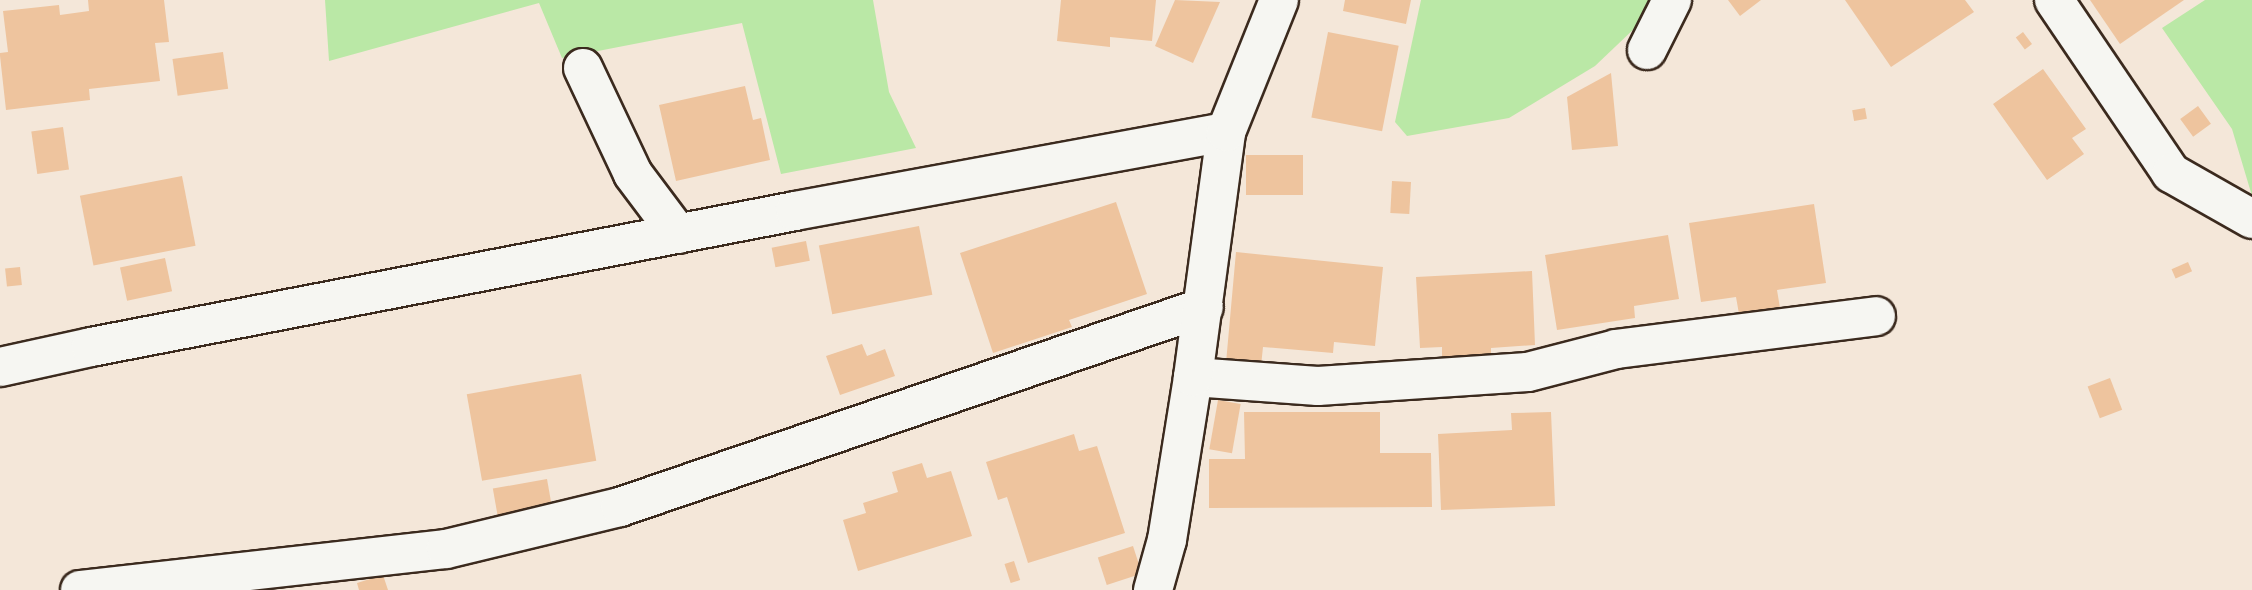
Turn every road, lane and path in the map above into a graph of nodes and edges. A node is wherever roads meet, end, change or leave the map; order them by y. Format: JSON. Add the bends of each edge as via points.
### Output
{"nodes":[{"id":1,"x":1279,"y":0,"type":"edge"},
{"id":2,"x":1672,"y":0,"type":"edge"},
{"id":3,"x":2054,"y":0,"type":"edge"},
{"id":4,"x":1647,"y":50,"type":"dead end"},
{"id":5,"x":583,"y":68,"type":"dead end"},
{"id":6,"x":1226,"y":132,"type":"junction"},
{"id":7,"x":2252,"y":219,"type":"edge"},
{"id":8,"x":678,"y":234,"type":"junction"},
{"id":9,"x":1204,"y":307,"type":"junction"},
{"id":10,"x":1876,"y":316,"type":"dead end"},
{"id":11,"x":0,"y":367,"type":"edge"},
{"id":12,"x":1193,"y":377,"type":"junction"},
{"id":13,"x":80,"y":590,"type":"edge"},
{"id":14,"x":1153,"y":590,"type":"edge"}],
"edges":[{"from":1,"to":6,"type":"street"},
{"from":2,"to":4,"type":"street"},
{"from":3,"to":7,"type":"street","via":[[2171,173]]},
{"from":5,"to":8,"type":"street","via":[[633,174]]},
{"from":6,"to":8,"type":"street"},
{"from":6,"to":9,"type":"street"},
{"from":8,"to":11,"type":"street"},
{"from":9,"to":12,"type":"street"},
{"from":9,"to":13,"type":"street","via":[[620,507],[446,549]]},
{"from":10,"to":12,"type":"street","via":[[1616,349],[1528,372],[1318,386]]},
{"from":12,"to":14,"type":"street","via":[[1167,540]]}]}
